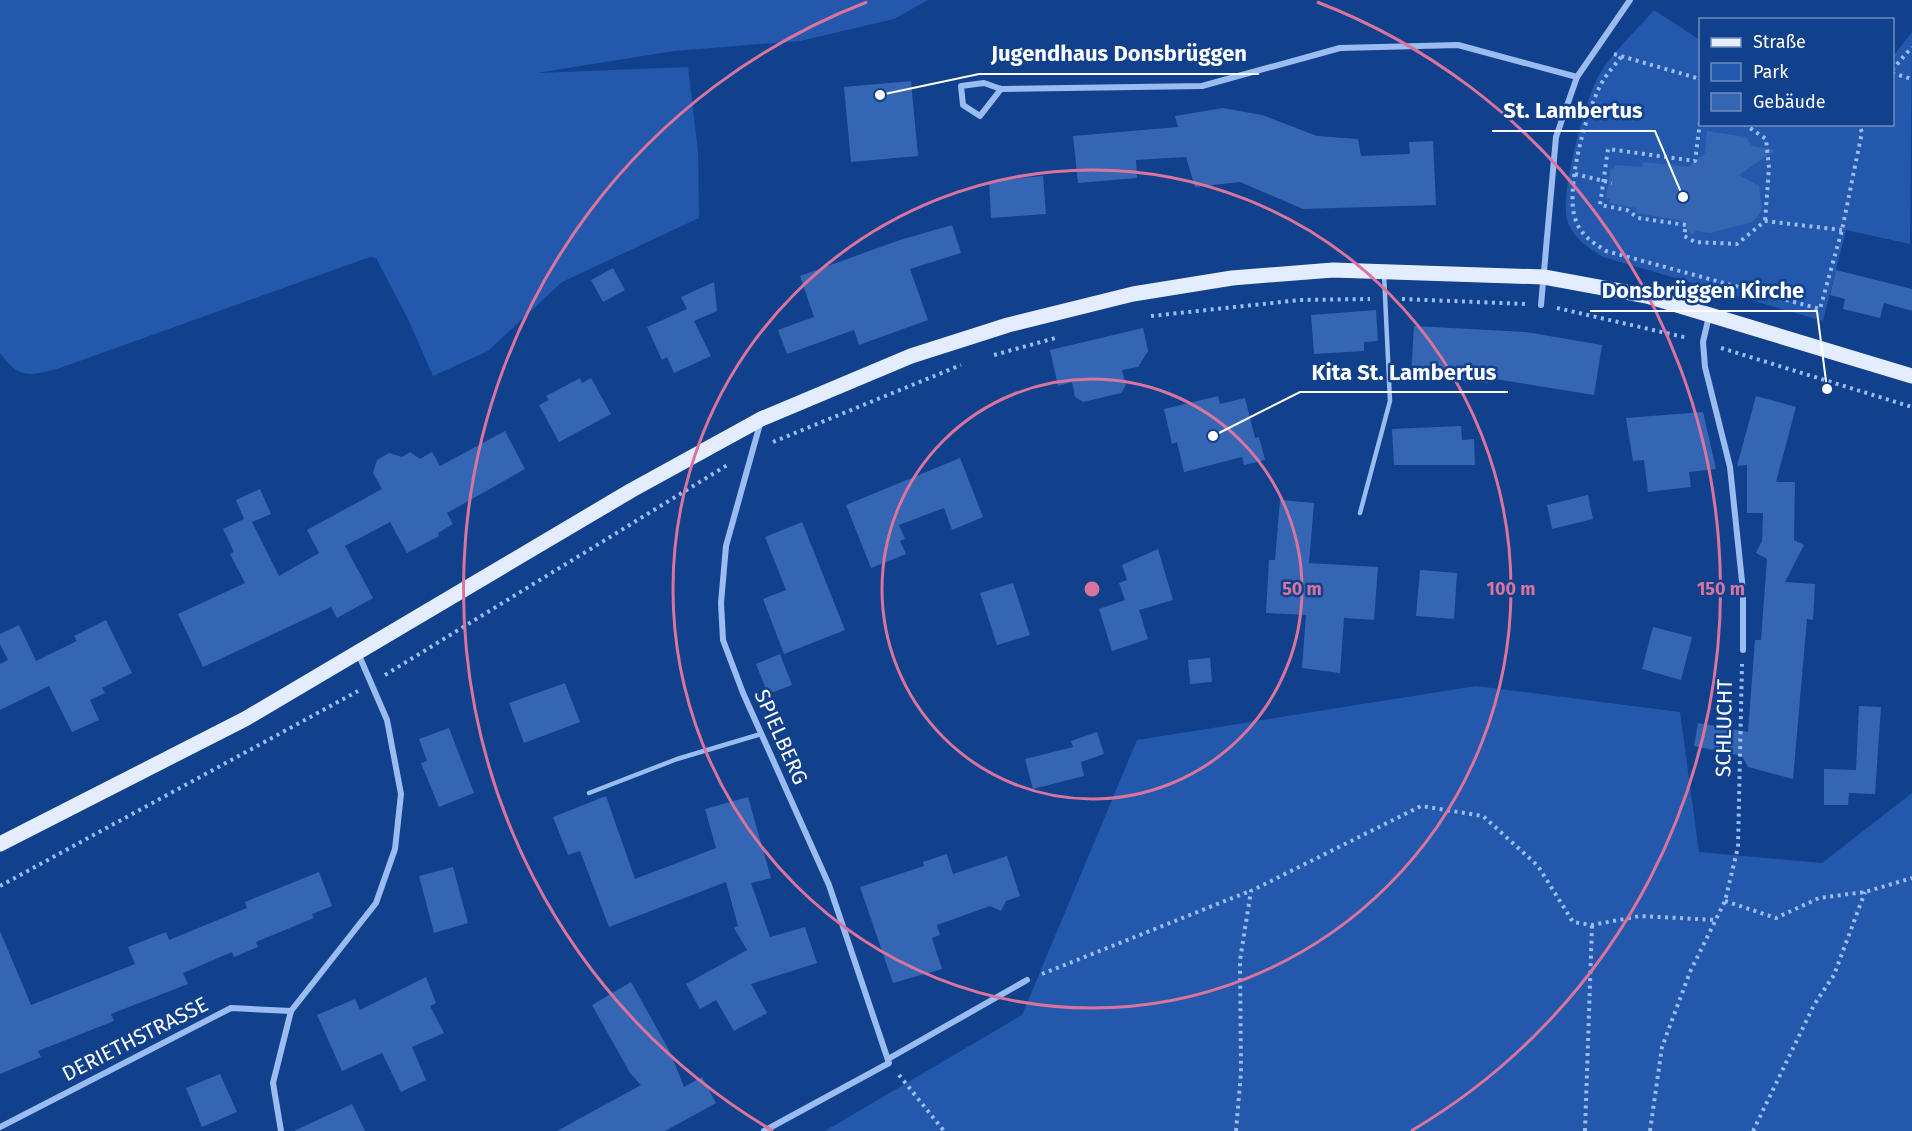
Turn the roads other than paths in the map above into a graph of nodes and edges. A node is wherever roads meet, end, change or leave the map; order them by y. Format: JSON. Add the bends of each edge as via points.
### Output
{"nodes":[{"id":1,"x":1630,"y":0,"type":"edge"},
{"id":2,"x":1576,"y":76,"type":"junction"},
{"id":3,"x":1001,"y":89,"type":"junction"},
{"id":4,"x":1384,"y":272,"type":"junction"},
{"id":5,"x":1544,"y":277,"type":"junction"},
{"id":6,"x":1541,"y":305,"type":"road end"},
{"id":7,"x":1710,"y":315,"type":"junction"},
{"id":8,"x":1912,"y":376,"type":"edge"},
{"id":9,"x":761,"y":419,"type":"junction"},
{"id":10,"x":1360,"y":513,"type":"dead end"},
{"id":11,"x":1743,"y":650,"type":"road end"},
{"id":12,"x":358,"y":653,"type":"junction"},
{"id":13,"x":761,"y":734,"type":"junction"},
{"id":14,"x":589,"y":793,"type":"dead end"},
{"id":15,"x":0,"y":844,"type":"edge"},
{"id":16,"x":1027,"y":980,"type":"road end"},
{"id":17,"x":291,"y":1011,"type":"junction"},
{"id":18,"x":889,"y":1061,"type":"junction"},
{"id":19,"x":0,"y":1127,"type":"edge"},
{"id":20,"x":282,"y":1131,"type":"edge"},
{"id":21,"x":764,"y":1131,"type":"edge"}],
"edges":[{"from":1,"to":2,"type":"street"},
{"from":2,"to":3,"type":"street","via":[[1458,45],[1340,48],[1202,86]]},
{"from":2,"to":5,"type":"street","via":[[1556,136]]},
{"from":3,"to":3,"type":"street","via":[[984,83],[961,86],[963,105],[980,116]]},
{"from":4,"to":5,"type":"main road"},
{"from":4,"to":9,"type":"main road","via":[[1333,270],[1232,278],[1133,294],[1008,325],[911,356]]},
{"from":4,"to":10,"type":"lane","via":[[1390,401]]},
{"from":5,"to":6,"type":"street"},
{"from":5,"to":7,"type":"main road","via":[[1647,296]]},
{"from":7,"to":8,"type":"main road"},
{"from":7,"to":11,"type":"street","name":"SCHLUCHT","via":[[1702,342],[1730,467],[1743,591]]},
{"from":9,"to":12,"type":"main road","via":[[632,490]]},
{"from":9,"to":13,"type":"street","name":"SPIELBERG","via":[[726,546],[721,603],[723,640]]},
{"from":12,"to":15,"type":"main road","via":[[246,719]]},
{"from":12,"to":17,"type":"street","via":[[387,720],[391,741],[401,794],[395,849],[376,903]]},
{"from":13,"to":14,"type":"lane","via":[[677,759]]},
{"from":13,"to":18,"type":"street","name":"SPIELBERG","via":[[829,885]]},
{"from":16,"to":18,"type":"street"},
{"from":17,"to":19,"type":"street","name":"DERIETHSTRASSE","via":[[231,1008]]},
{"from":17,"to":20,"type":"street","via":[[273,1083]]},
{"from":18,"to":21,"type":"street"}]}
